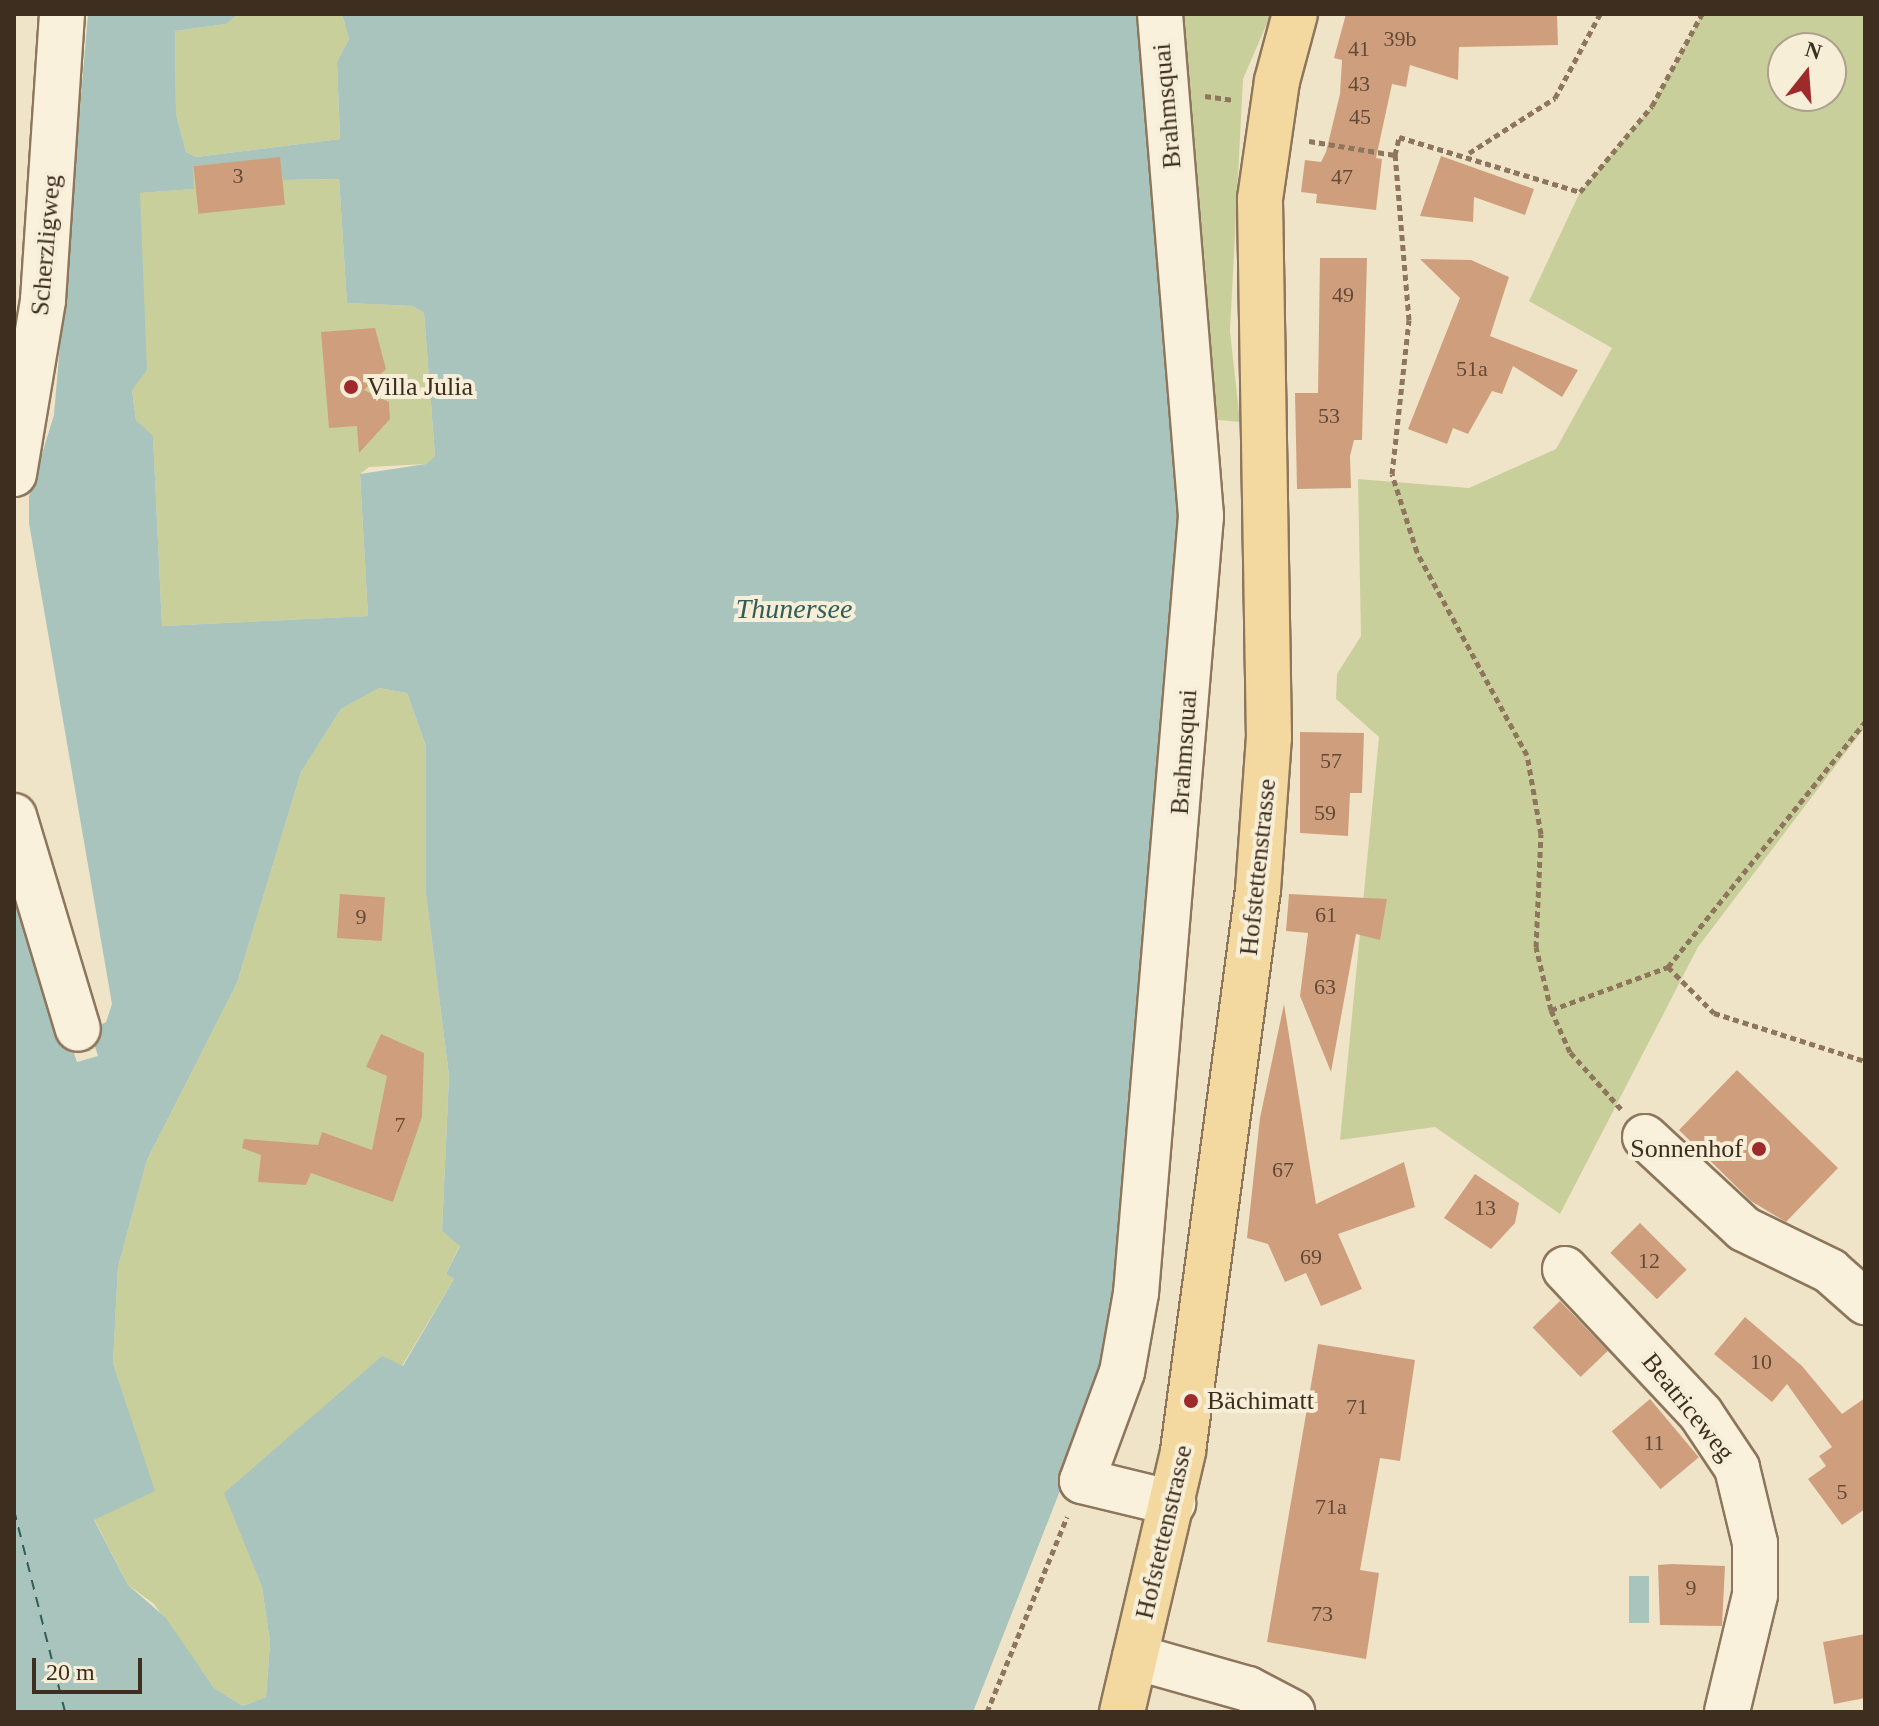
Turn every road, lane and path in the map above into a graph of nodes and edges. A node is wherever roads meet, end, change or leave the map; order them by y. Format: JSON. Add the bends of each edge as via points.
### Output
{"nodes":[{"id":1,"x":62,"y":14,"type":"edge"},
{"id":2,"x":1160,"y":14,"type":"edge"},
{"id":3,"x":1295,"y":14,"type":"edge"},
{"id":4,"x":1600,"y":14,"type":"edge"},
{"id":5,"x":1702,"y":14,"type":"edge"},
{"id":6,"x":1301,"y":139,"type":"dead end"},
{"id":7,"x":1469,"y":153,"type":"junction"},
{"id":8,"x":1395,"y":155,"type":"junction"},
{"id":9,"x":14,"y":474,"type":"edge"},
{"id":10,"x":1865,"y":722,"type":"edge"},
{"id":11,"x":14,"y":816,"type":"edge"},
{"id":12,"x":1668,"y":967,"type":"junction"},
{"id":13,"x":1551,"y":1010,"type":"junction"},
{"id":14,"x":78,"y":1029,"type":"dead end"},
{"id":15,"x":1865,"y":1061,"type":"edge"},
{"id":16,"x":1645,"y":1137,"type":"joint"},
{"id":17,"x":1565,"y":1269,"type":"dead end"},
{"id":18,"x":1865,"y":1302,"type":"edge"},
{"id":19,"x":1082,"y":1481,"type":"junction"},
{"id":20,"x":1173,"y":1503,"type":"junction"},
{"id":21,"x":1135,"y":1657,"type":"junction"},
{"id":22,"x":987,"y":1712,"type":"edge"},
{"id":23,"x":1122,"y":1712,"type":"edge"},
{"id":24,"x":1292,"y":1712,"type":"edge"},
{"id":25,"x":1727,"y":1712,"type":"edge"}],
"edges":[{"from":1,"to":9,"type":"street","name":"Scherzligweg","via":[[43,300]]},
{"from":2,"to":19,"type":"street","name":"Brahmsquai","via":[[1201,516],[1136,1293],[1122,1372]]},
{"from":3,"to":20,"type":"main road","name":"Hofstettenstrasse","via":[[1271,111],[1259,212],[1267,801]]},
{"from":4,"to":7,"type":"path","via":[[1555,98]]},
{"from":5,"to":7,"type":"path","via":[[1652,106],[1580,192]]},
{"from":6,"to":8,"type":"path"},
{"from":7,"to":8,"type":"path","via":[[1399,137]]},
{"from":8,"to":13,"type":"path","via":[[1409,320],[1392,474],[1417,552],[1527,755],[1541,834],[1536,947]]},
{"from":10,"to":12,"type":"path"},
{"from":11,"to":14,"type":"street"},
{"from":12,"to":13,"type":"path"},
{"from":12,"to":15,"type":"path","via":[[1714,1013]]},
{"from":13,"to":16,"type":"path","via":[[1570,1052]]},
{"from":16,"to":18,"type":"street","via":[[1744,1229],[1830,1271]]},
{"from":17,"to":25,"type":"street","name":"Beatriceweg","via":[[1701,1414],[1737,1468],[1755,1543],[1755,1595]]},
{"from":19,"to":20,"type":"street"},
{"from":19,"to":22,"type":"path"},
{"from":20,"to":21,"type":"main road","name":"Hofstettenstrasse"},
{"from":21,"to":23,"type":"main road","name":"Hofstettenstrasse"},
{"from":21,"to":24,"type":"street","via":[[1248,1689]]}]}
